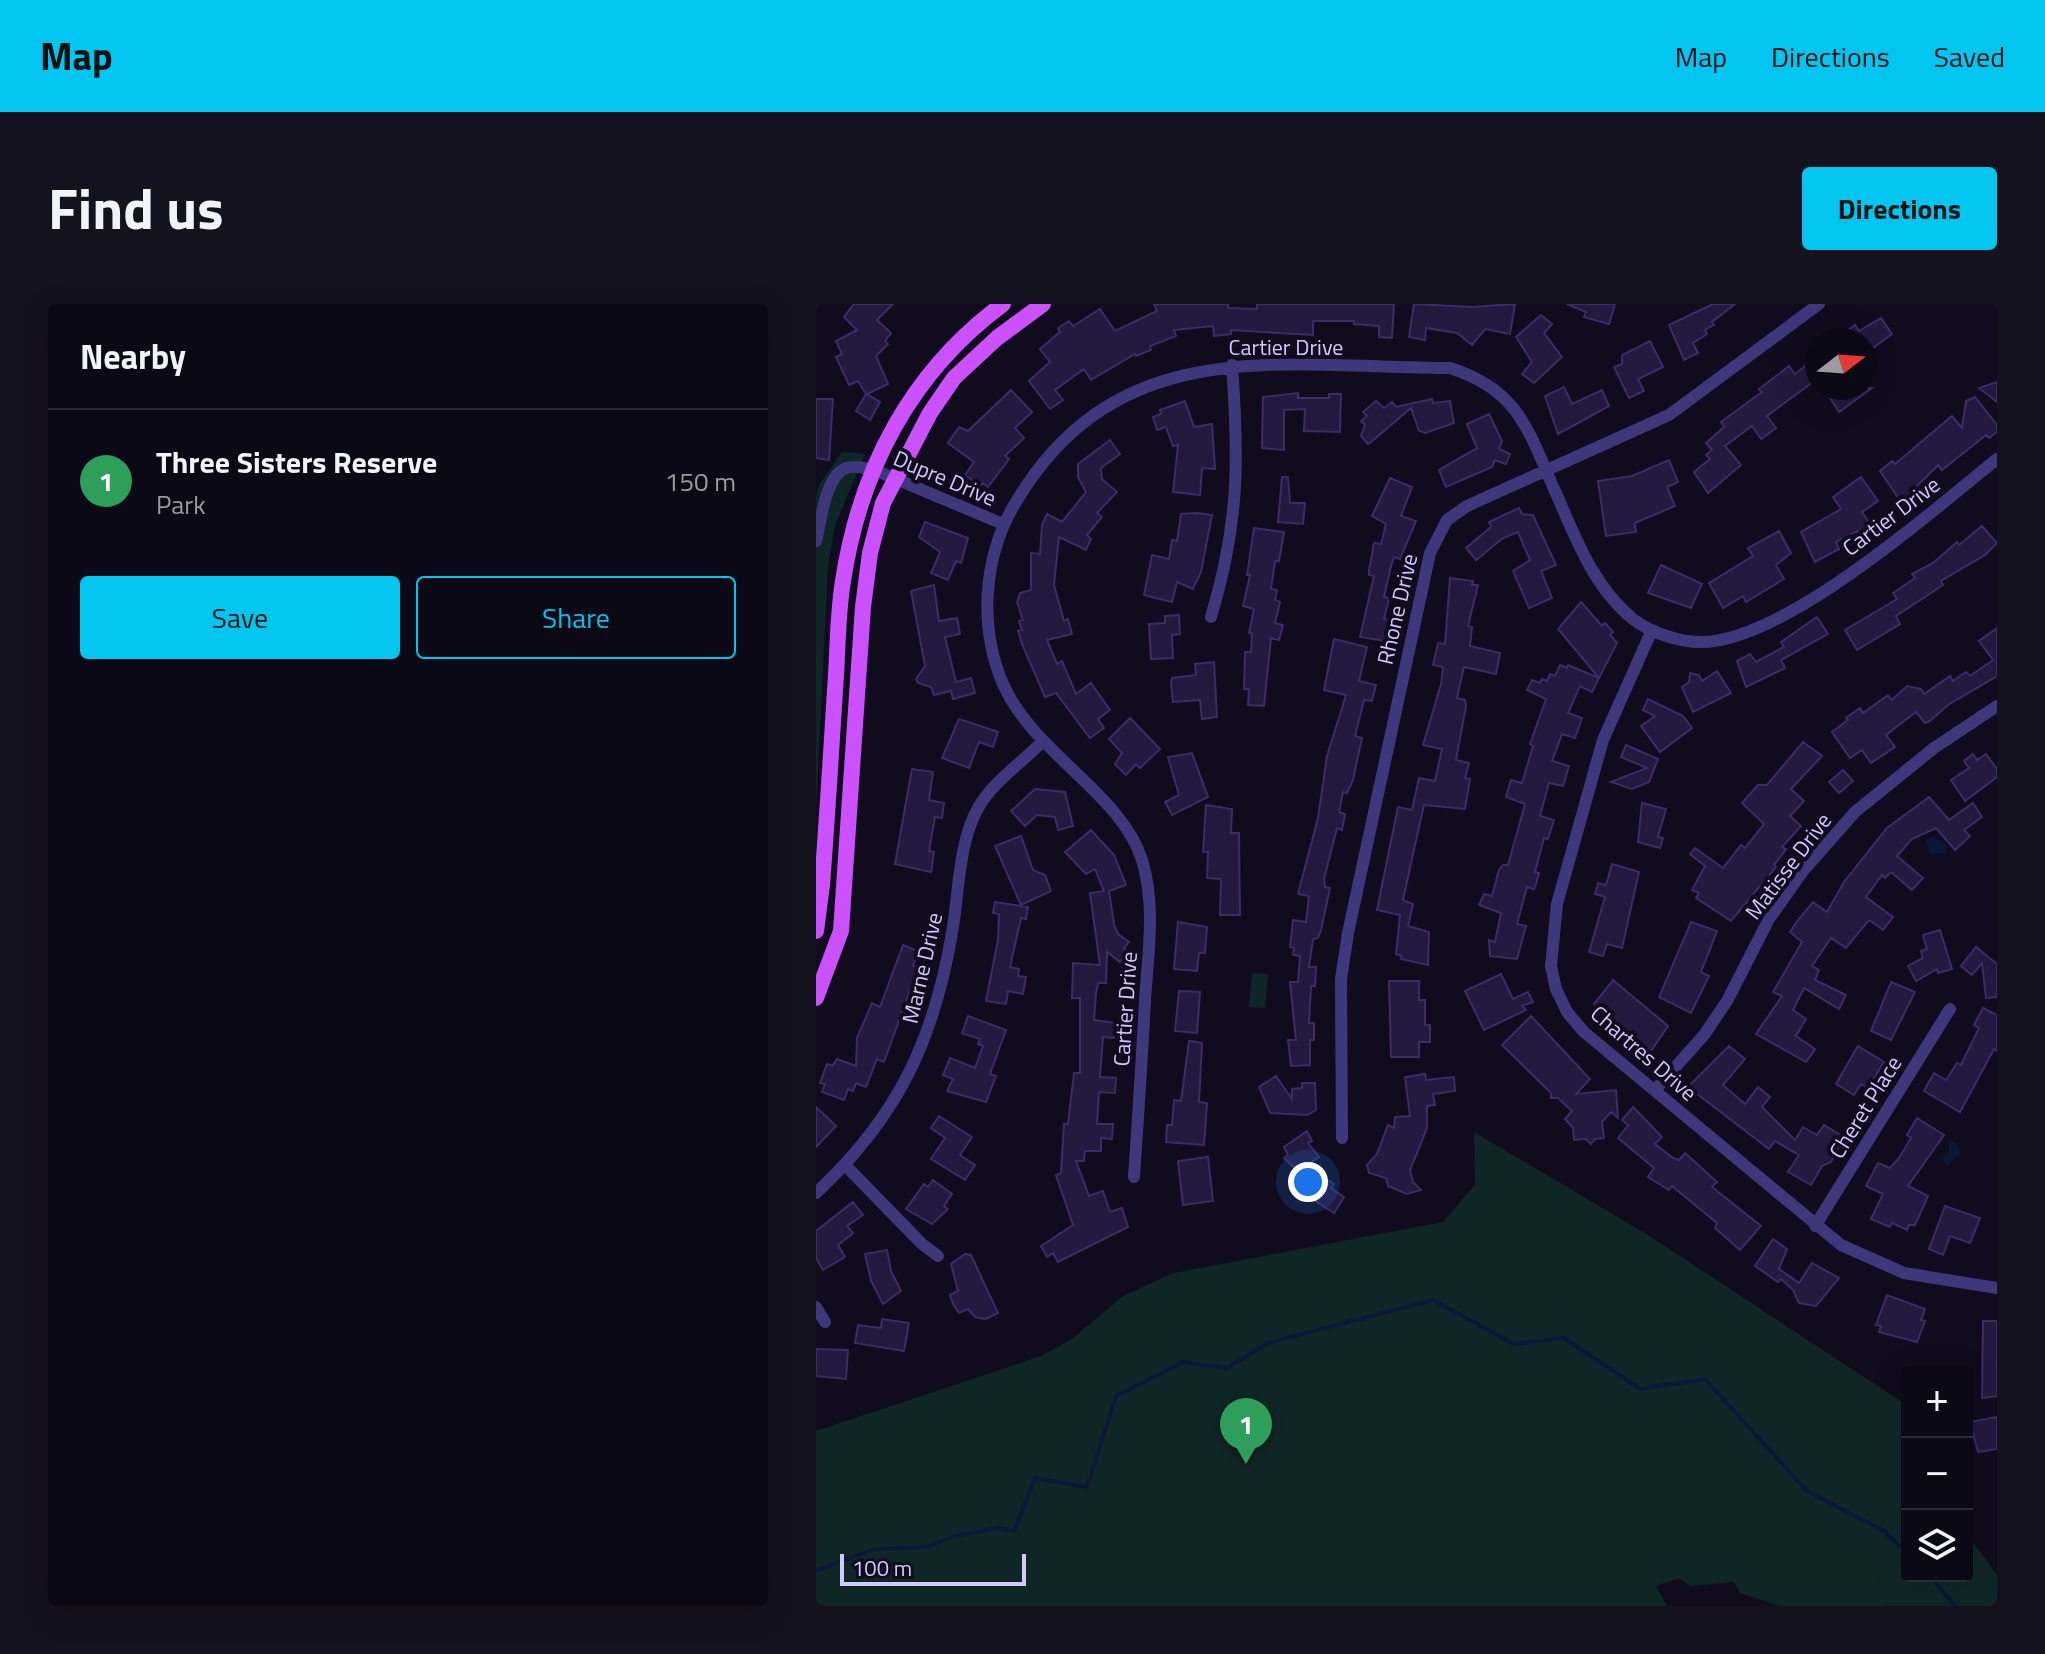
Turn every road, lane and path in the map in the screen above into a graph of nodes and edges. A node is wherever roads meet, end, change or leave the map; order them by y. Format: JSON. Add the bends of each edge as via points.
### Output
{"nodes":[{"id":1,"x":1003,"y":304,"type":"edge"},
{"id":2,"x":1043,"y":304,"type":"edge"},
{"id":3,"x":1819,"y":304,"type":"edge"},
{"id":4,"x":1232,"y":365,"type":"junction"},
{"id":5,"x":1997,"y":459,"type":"edge"},
{"id":6,"x":872,"y":469,"type":"junction"},
{"id":7,"x":1547,"y":472,"type":"junction"},
{"id":8,"x":895,"y":479,"type":"junction"},
{"id":9,"x":1003,"y":524,"type":"junction"},
{"id":10,"x":816,"y":541,"type":"edge"},
{"id":11,"x":1211,"y":617,"type":"dead end"},
{"id":12,"x":1652,"y":630,"type":"junction"},
{"id":13,"x":1997,"y":706,"type":"edge"},
{"id":14,"x":1042,"y":742,"type":"junction"},
{"id":15,"x":816,"y":931,"type":"edge"},
{"id":16,"x":816,"y":998,"type":"edge"},
{"id":17,"x":1950,"y":1009,"type":"dead end"},
{"id":18,"x":1655,"y":1090,"type":"junction"},
{"id":19,"x":1342,"y":1138,"type":"dead end"},
{"id":20,"x":846,"y":1166,"type":"junction"},
{"id":21,"x":1134,"y":1177,"type":"dead end"},
{"id":22,"x":816,"y":1193,"type":"edge"},
{"id":23,"x":1815,"y":1226,"type":"junction"},
{"id":24,"x":938,"y":1256,"type":"dead end"},
{"id":25,"x":1997,"y":1288,"type":"edge"},
{"id":26,"x":816,"y":1307,"type":"edge"},
{"id":27,"x":825,"y":1322,"type":"dead end"}],
"edges":[{"from":1,"to":6,"type":"main road","via":[[974,325],[915,390]]},
{"from":2,"to":8,"type":"main road","via":[[954,378]]},
{"from":3,"to":7,"type":"street","name":"Rhone Drive","via":[[1669,415]]},
{"from":4,"to":7,"type":"street","name":"Cartier Drive","via":[[1450,368],[1474,376],[1509,400]]},
{"from":4,"to":9,"type":"street","name":"Cartier Drive","via":[[1154,382],[1088,419],[1046,458]]},
{"from":4,"to":11,"type":"street","via":[[1238,494]]},
{"from":5,"to":12,"type":"street","name":"Cartier Drive","via":[[1873,559],[1762,626],[1703,642]]},
{"from":6,"to":8,"type":"street","name":"Dupre Drive"},
{"from":6,"to":10,"type":"street","via":[[848,467],[840,472]]},
{"from":6,"to":15,"type":"main road","via":[[842,583]]},
{"from":7,"to":12,"type":"street","name":"Cartier Drive","via":[[1585,560],[1633,619]]},
{"from":7,"to":19,"type":"street","name":"Rhone Drive","via":[[1467,506],[1447,520],[1430,553],[1341,979]]},
{"from":8,"to":9,"type":"street","name":"Dupre Drive"},
{"from":8,"to":16,"type":"main road","via":[[870,553],[841,931]]},
{"from":9,"to":14,"type":"street","name":"Cartier Drive","via":[[992,562],[987,631],[1005,687],[1021,718]]},
{"from":12,"to":18,"type":"street","name":"Chartres Drive","via":[[1603,740],[1557,904],[1551,966],[1567,1012]]},
{"from":13,"to":18,"type":"street","name":"Matisse Drive","via":[[1934,748],[1855,812],[1803,871],[1769,919],[1727,1001]]},
{"from":14,"to":20,"type":"street","name":"Marne Drive","via":[[989,794],[968,828],[933,1021],[894,1101]]},
{"from":14,"to":21,"type":"street","name":"Cartier Drive","via":[[1124,824],[1148,884],[1151,907]]},
{"from":17,"to":23,"type":"street","name":"Cheret Place"},
{"from":18,"to":23,"type":"street","name":"Chartres Drive"},
{"from":20,"to":22,"type":"street","name":"Marne Drive"},
{"from":20,"to":24,"type":"street"},
{"from":23,"to":25,"type":"street","name":"Chartres Drive","via":[[1862,1257],[1904,1273]]},
{"from":26,"to":27,"type":"street"}]}
